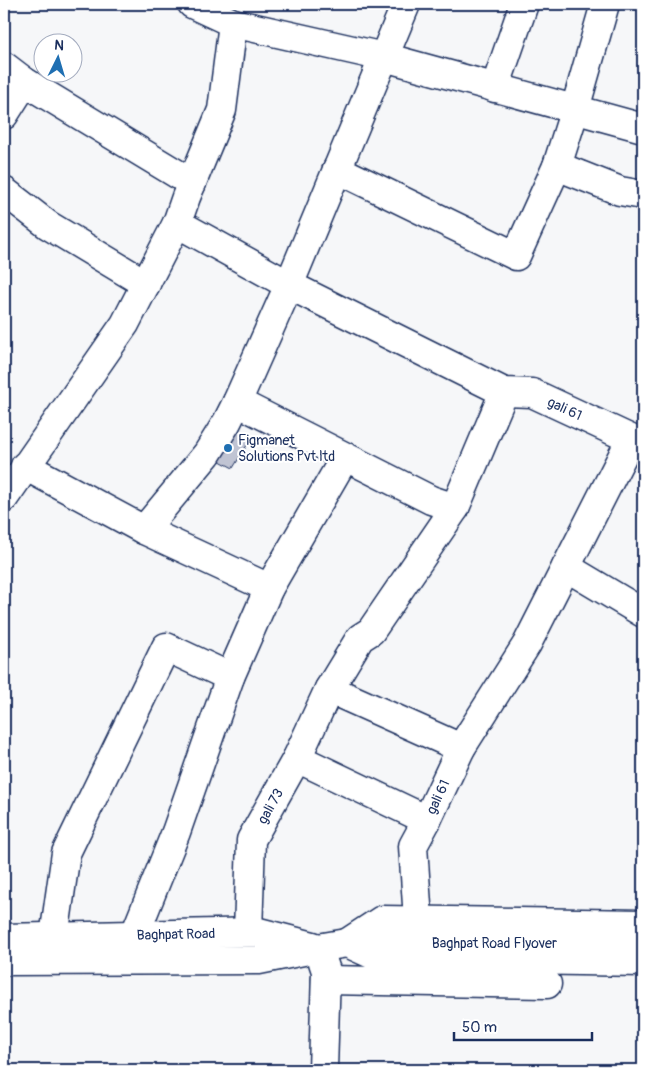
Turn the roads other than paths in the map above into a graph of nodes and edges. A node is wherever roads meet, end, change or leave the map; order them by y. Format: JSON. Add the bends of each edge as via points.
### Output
{"nodes":[{"id":1,"x":192,"y":4,"type":"edge"},
{"id":2,"x":406,"y":4,"type":"edge"},
{"id":3,"x":524,"y":4,"type":"edge"},
{"id":4,"x":605,"y":4,"type":"edge"},
{"id":5,"x":234,"y":23,"type":"junction"},
{"id":6,"x":384,"y":57,"type":"junction"},
{"id":7,"x":4,"y":66,"type":"edge"},
{"id":8,"x":25,"y":82,"type":"junction"},
{"id":9,"x":495,"y":88,"type":"junction"},
{"id":10,"x":575,"y":110,"type":"junction"},
{"id":11,"x":4,"y":115,"type":"edge"},
{"id":12,"x":643,"y":128,"type":"edge"},
{"id":13,"x":557,"y":166,"type":"junction"},
{"id":14,"x":337,"y":169,"type":"junction"},
{"id":15,"x":192,"y":183,"type":"junction"},
{"id":16,"x":642,"y":188,"type":"edge"},
{"id":17,"x":4,"y":191,"type":"edge"},
{"id":18,"x":177,"y":222,"type":"junction"},
{"id":19,"x":146,"y":284,"type":"junction"},
{"id":20,"x":289,"y":286,"type":"junction"},
{"id":21,"x":504,"y":392,"type":"junction"},
{"id":22,"x":237,"y":402,"type":"junction"},
{"id":23,"x":345,"y":457,"type":"junction"},
{"id":24,"x":26,"y":466,"type":"junction"},
{"id":25,"x":4,"y":498,"type":"edge"},
{"id":26,"x":455,"y":508,"type":"junction"},
{"id":27,"x":144,"y":530,"type":"junction"},
{"id":28,"x":566,"y":567,"type":"junction"},
{"id":29,"x":268,"y":588,"type":"junction"},
{"id":30,"x":643,"y":613,"type":"edge"},
{"id":31,"x":230,"y":677,"type":"junction"},
{"id":32,"x":329,"y":689,"type":"junction"},
{"id":33,"x":461,"y":748,"type":"junction"},
{"id":34,"x":297,"y":758,"type":"junction"},
{"id":35,"x":427,"y":820,"type":"junction"},
{"id":36,"x":418,"y":920,"type":"junction"},
{"id":37,"x":643,"y":924,"type":"edge"},
{"id":38,"x":248,"y":932,"type":"junction"},
{"id":39,"x":135,"y":934,"type":"junction"},
{"id":40,"x":54,"y":937,"type":"junction"},
{"id":41,"x":4,"y":938,"type":"edge"},
{"id":42,"x":347,"y":943,"type":"junction"},
{"id":43,"x":643,"y":944,"type":"edge"},
{"id":44,"x":318,"y":948,"type":"junction"},
{"id":45,"x":4,"y":961,"type":"edge"},
{"id":46,"x":643,"y":962,"type":"edge"},
{"id":47,"x":326,"y":980,"type":"junction"},
{"id":48,"x":547,"y":984,"type":"dead end"},
{"id":49,"x":323,"y":1070,"type":"edge"}],
"edges":[{"from":1,"to":5,"type":"street"},
{"from":2,"to":6,"type":"street"},
{"from":3,"to":9,"type":"street"},
{"from":4,"to":10,"type":"street"},
{"from":5,"to":6,"type":"street"},
{"from":5,"to":15,"type":"street","via":[[222,110]]},
{"from":6,"to":9,"type":"street"},
{"from":6,"to":14,"type":"street"},
{"from":7,"to":8,"type":"street"},
{"from":8,"to":11,"type":"street"},
{"from":8,"to":15,"type":"street"},
{"from":9,"to":10,"type":"street"},
{"from":10,"to":12,"type":"street"},
{"from":10,"to":13,"type":"street"},
{"from":13,"to":14,"type":"street","via":[[516,256]]},
{"from":13,"to":16,"type":"street","via":[[620,191]]},
{"from":14,"to":20,"type":"street"},
{"from":15,"to":18,"type":"street"},
{"from":17,"to":19,"type":"street","via":[[48,225]]},
{"from":18,"to":19,"type":"street"},
{"from":18,"to":20,"type":"street","name":"gali 61"},
{"from":19,"to":24,"type":"street","via":[[124,324]]},
{"from":20,"to":21,"type":"street","name":"gali 61"},
{"from":20,"to":22,"type":"street"},
{"from":21,"to":26,"type":"street","name":"gali 73"},
{"from":21,"to":28,"type":"street","name":"gali 61","via":[[532,393],[631,439]]},
{"from":22,"to":23,"type":"street"},
{"from":22,"to":27,"type":"street","via":[[207,454]]},
{"from":23,"to":26,"type":"street"},
{"from":23,"to":29,"type":"street"},
{"from":24,"to":25,"type":"street"},
{"from":24,"to":27,"type":"street"},
{"from":26,"to":32,"type":"street","name":"gali 73","via":[[371,631],[360,638]]},
{"from":27,"to":29,"type":"street"},
{"from":28,"to":30,"type":"street"},
{"from":28,"to":33,"type":"street","name":"gali 61","via":[[527,644]]},
{"from":29,"to":31,"type":"street"},
{"from":31,"to":39,"type":"street","via":[[176,832]]},
{"from":31,"to":40,"type":"street","via":[[166,647],[66,853]]},
{"from":32,"to":33,"type":"street"},
{"from":32,"to":34,"type":"street","name":"gali 73"},
{"from":33,"to":35,"type":"street","name":"gali 61"},
{"from":34,"to":35,"type":"street"},
{"from":34,"to":38,"type":"street","name":"gali 73","via":[[250,840]]},
{"from":35,"to":36,"type":"street","name":"gali 61","via":[[413,846]]},
{"from":36,"to":37,"type":"street"},
{"from":36,"to":42,"type":"street","via":[[382,920]]},
{"from":38,"to":39,"type":"street","name":"Baghpat Road"},
{"from":38,"to":44,"type":"street","name":"Baghpat Road"},
{"from":39,"to":40,"type":"street","name":"Baghpat Road"},
{"from":40,"to":41,"type":"street","name":"Baghpat Road"},
{"from":42,"to":43,"type":"street","name":"Baghpat Road Flyover"},
{"from":42,"to":44,"type":"street","name":"Baghpat Road"},
{"from":42,"to":46,"type":"street","via":[[380,958]]},
{"from":44,"to":45,"type":"street","via":[[258,960]]},
{"from":44,"to":47,"type":"street"},
{"from":47,"to":48,"type":"street"},
{"from":47,"to":49,"type":"street"}]}
